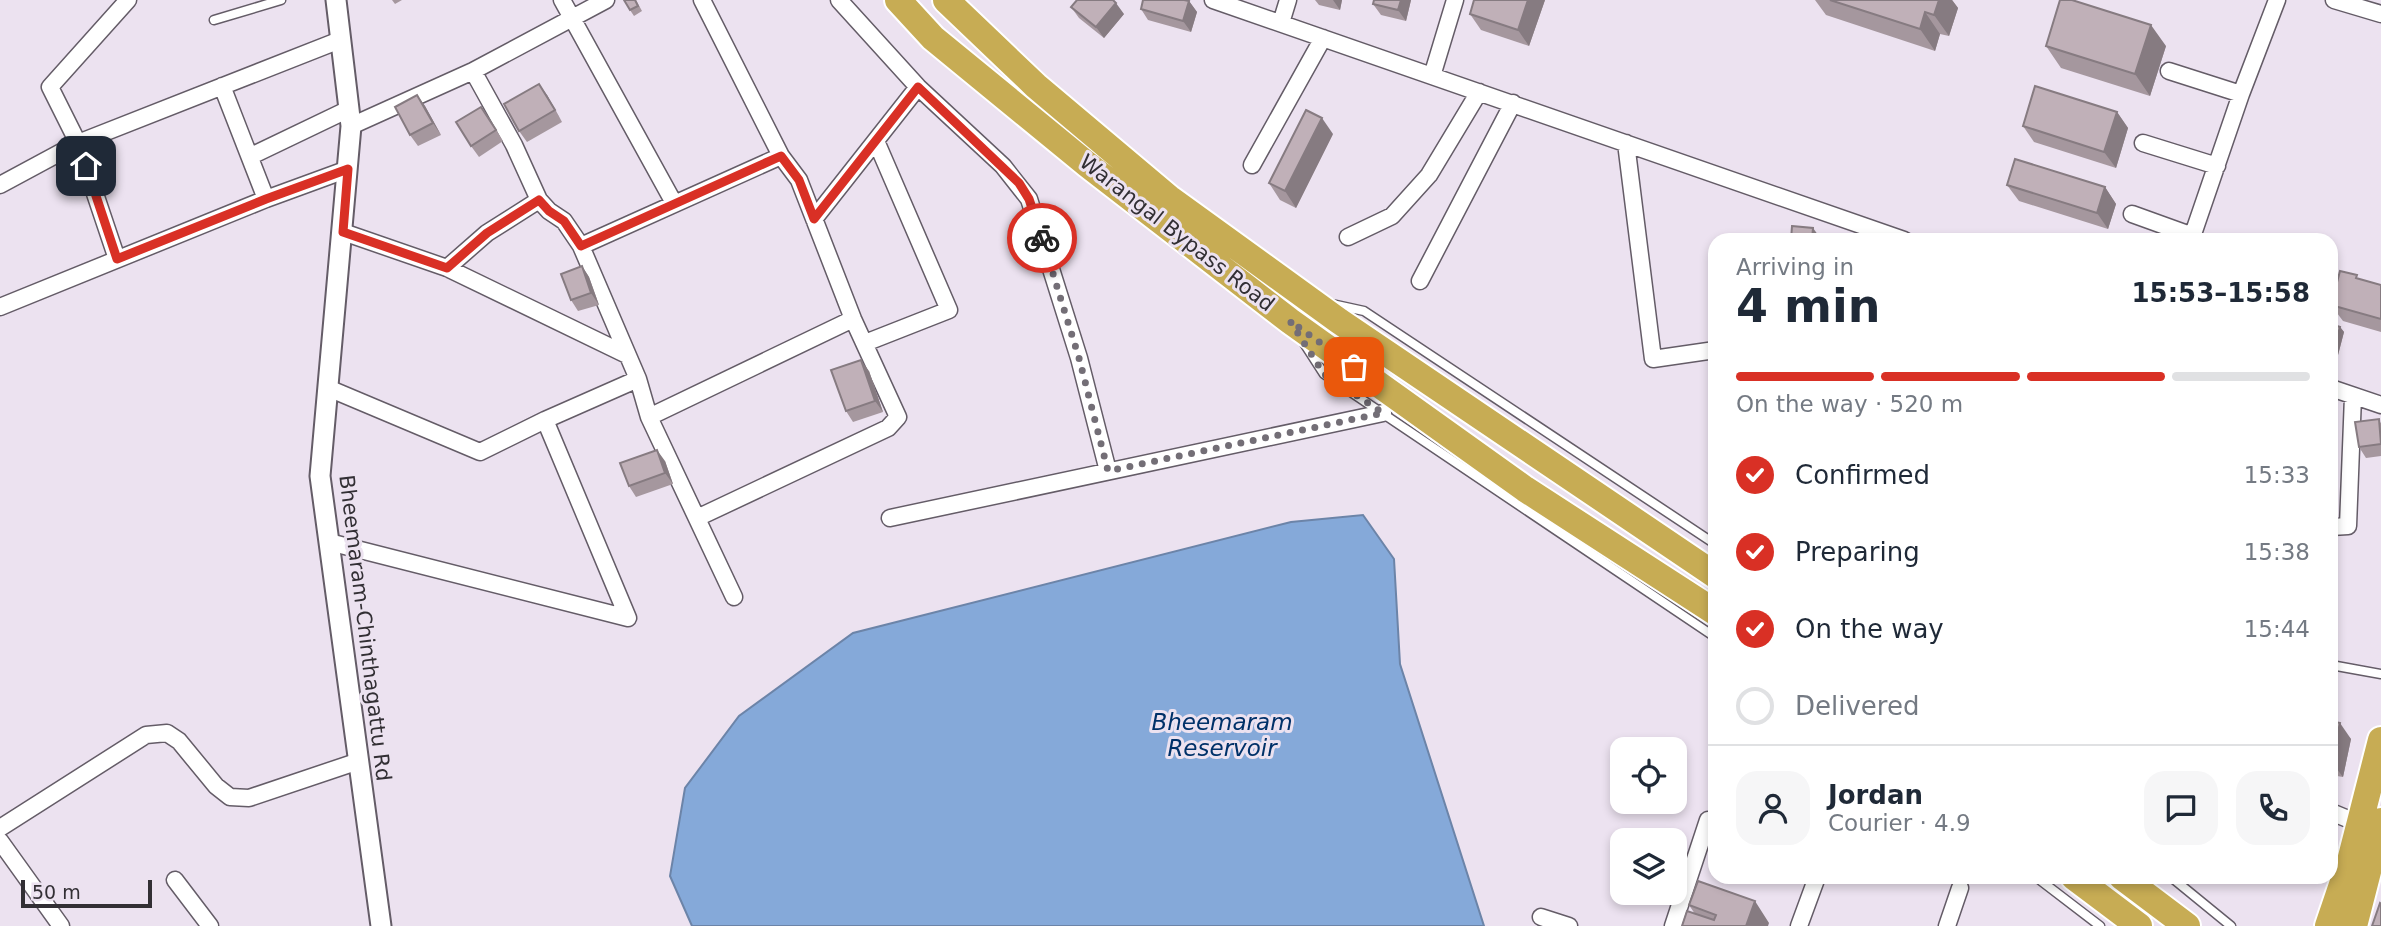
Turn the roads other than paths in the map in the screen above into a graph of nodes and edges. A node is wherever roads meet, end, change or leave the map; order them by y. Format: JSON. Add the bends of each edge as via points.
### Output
{"nodes":[{"id":1,"x":128,"y":0,"type":"edge"},
{"id":2,"x":281,"y":0,"type":"edge"},
{"id":3,"x":335,"y":0,"type":"edge"},
{"id":4,"x":562,"y":0,"type":"edge"},
{"id":5,"x":606,"y":0,"type":"edge"},
{"id":6,"x":702,"y":0,"type":"edge"},
{"id":7,"x":839,"y":0,"type":"edge"},
{"id":8,"x":898,"y":0,"type":"edge"},
{"id":9,"x":946,"y":0,"type":"edge"},
{"id":10,"x":1213,"y":0,"type":"edge"},
{"id":11,"x":1288,"y":0,"type":"edge"},
{"id":12,"x":1455,"y":0,"type":"edge"},
{"id":13,"x":2277,"y":0,"type":"edge"},
{"id":14,"x":2334,"y":0,"type":"edge"},
{"id":15,"x":2377,"y":14,"type":"edge"},
{"id":16,"x":572,"y":19,"type":"junction"},
{"id":17,"x":214,"y":20,"type":"dead end"},
{"id":18,"x":1281,"y":23,"type":"junction"},
{"id":19,"x":1323,"y":38,"type":"junction"},
{"id":20,"x":340,"y":40,"type":"junction"},
{"id":21,"x":473,"y":71,"type":"junction"},
{"id":22,"x":2169,"y":71,"type":"dead end"},
{"id":23,"x":1432,"y":76,"type":"junction"},
{"id":24,"x":222,"y":86,"type":"junction"},
{"id":25,"x":918,"y":87,"type":"junction"},
{"id":26,"x":1479,"y":92,"type":"junction"},
{"id":27,"x":2241,"y":94,"type":"junction"},
{"id":28,"x":1513,"y":103,"type":"junction"},
{"id":29,"x":350,"y":118,"type":"junction"},
{"id":30,"x":876,"y":141,"type":"junction"},
{"id":31,"x":78,"y":143,"type":"junction"},
{"id":32,"x":1626,"y":143,"type":"junction"},
{"id":33,"x":2143,"y":143,"type":"dead end"},
{"id":34,"x":251,"y":156,"type":"junction"},
{"id":35,"x":781,"y":156,"type":"junction"},
{"id":36,"x":1252,"y":165,"type":"dead end"},
{"id":37,"x":2217,"y":166,"type":"junction"},
{"id":38,"x":348,"y":169,"type":"junction"},
{"id":39,"x":0,"y":185,"type":"edge"},
{"id":40,"x":266,"y":199,"type":"junction"},
{"id":41,"x":539,"y":200,"type":"junction"},
{"id":42,"x":674,"y":203,"type":"junction"},
{"id":43,"x":2132,"y":214,"type":"dead end"},
{"id":44,"x":814,"y":219,"type":"junction"},
{"id":45,"x":343,"y":232,"type":"junction"},
{"id":46,"x":1871,"y":233,"type":"edge"},
{"id":47,"x":2180,"y":233,"type":"edge"},
{"id":48,"x":2194,"y":233,"type":"edge"},
{"id":49,"x":1348,"y":237,"type":"dead end"},
{"id":50,"x":581,"y":246,"type":"junction"},
{"id":51,"x":117,"y":259,"type":"junction"},
{"id":52,"x":447,"y":268,"type":"junction"},
{"id":53,"x":1420,"y":281,"type":"dead end"},
{"id":54,"x":1306,"y":297,"type":"junction"},
{"id":55,"x":0,"y":307,"type":"edge"},
{"id":56,"x":853,"y":319,"type":"junction"},
{"id":57,"x":1290,"y":321,"type":"junction"},
{"id":58,"x":864,"y":343,"type":"junction"},
{"id":59,"x":1708,"y":350,"type":"edge"},
{"id":60,"x":627,"y":355,"type":"junction"},
{"id":61,"x":638,"y":379,"type":"junction"},
{"id":62,"x":328,"y":388,"type":"junction"},
{"id":63,"x":2338,"y":391,"type":"edge"},
{"id":64,"x":2353,"y":396,"type":"junction"},
{"id":65,"x":2381,"y":405,"type":"edge"},
{"id":66,"x":1383,"y":413,"type":"junction"},
{"id":67,"x":649,"y":417,"type":"junction"},
{"id":68,"x":545,"y":420,"type":"junction"},
{"id":69,"x":1108,"y":471,"type":"junction"},
{"id":70,"x":696,"y":518,"type":"junction"},
{"id":71,"x":890,"y":518,"type":"dead end"},
{"id":72,"x":2338,"y":527,"type":"edge"},
{"id":73,"x":1708,"y":539,"type":"edge"},
{"id":74,"x":329,"y":542,"type":"junction"},
{"id":75,"x":1708,"y":570,"type":"edge"},
{"id":76,"x":734,"y":597,"type":"dead end"},
{"id":77,"x":1708,"y":607,"type":"edge"},
{"id":78,"x":1708,"y":632,"type":"edge"},
{"id":79,"x":2338,"y":666,"type":"edge"},
{"id":80,"x":2381,"y":674,"type":"edge"},
{"id":81,"x":2381,"y":740,"type":"edge"},
{"id":82,"x":359,"y":761,"type":"junction"},
{"id":83,"x":2338,"y":814,"type":"edge"},
{"id":84,"x":1708,"y":820,"type":"dead end"},
{"id":85,"x":2371,"y":822,"type":"edge"},
{"id":86,"x":0,"y":828,"type":"edge"},
{"id":87,"x":0,"y":841,"type":"edge"},
{"id":88,"x":175,"y":880,"type":"dead end"},
{"id":89,"x":1814,"y":884,"type":"edge"},
{"id":90,"x":2045,"y":884,"type":"edge"},
{"id":91,"x":2083,"y":884,"type":"edge"},
{"id":92,"x":2131,"y":884,"type":"edge"},
{"id":93,"x":2180,"y":884,"type":"edge"},
{"id":94,"x":1960,"y":888,"type":"dead end"},
{"id":95,"x":1541,"y":917,"type":"dead end"},
{"id":96,"x":61,"y":926,"type":"edge"},
{"id":97,"x":211,"y":926,"type":"edge"},
{"id":98,"x":381,"y":926,"type":"edge"},
{"id":99,"x":1569,"y":926,"type":"edge"},
{"id":100,"x":1673,"y":926,"type":"edge"},
{"id":101,"x":1799,"y":926,"type":"edge"},
{"id":102,"x":1947,"y":926,"type":"edge"},
{"id":103,"x":2100,"y":926,"type":"edge"},
{"id":104,"x":2138,"y":926,"type":"edge"},
{"id":105,"x":2187,"y":926,"type":"edge"},
{"id":106,"x":2231,"y":926,"type":"edge"},
{"id":107,"x":2328,"y":926,"type":"edge"},
{"id":108,"x":2354,"y":926,"type":"edge"}],
"edges":[{"from":1,"to":31,"type":"street","via":[[50,87]]},
{"from":2,"to":17,"type":"lane"},
{"from":3,"to":20,"type":"street","name":"Bheemaram-Chinthagattu Rd"},
{"from":4,"to":16,"type":"street"},
{"from":5,"to":16,"type":"street"},
{"from":6,"to":35,"type":"street"},
{"from":7,"to":25,"type":"street"},
{"from":8,"to":57,"type":"highway","name":"Warangal Bypass Road","via":[[933,38],[1088,165]]},
{"from":9,"to":54,"type":"highway","name":"Warangal Bypass Road","via":[[1037,86],[1170,198]]},
{"from":10,"to":18,"type":"street"},
{"from":11,"to":18,"type":"street"},
{"from":12,"to":23,"type":"street"},
{"from":13,"to":27,"type":"street"},
{"from":14,"to":15,"type":"street"},
{"from":16,"to":21,"type":"street"},
{"from":16,"to":42,"type":"street"},
{"from":18,"to":19,"type":"street"},
{"from":19,"to":23,"type":"street"},
{"from":19,"to":36,"type":"street"},
{"from":20,"to":24,"type":"street"},
{"from":20,"to":29,"type":"street","name":"Bheemaram-Chinthagattu Rd"},
{"from":21,"to":29,"type":"street"},
{"from":21,"to":41,"type":"street"},
{"from":22,"to":27,"type":"street"},
{"from":23,"to":26,"type":"street"},
{"from":24,"to":31,"type":"street"},
{"from":24,"to":34,"type":"street"},
{"from":25,"to":30,"type":"street"},
{"from":25,"to":69,"type":"street","via":[[1003,166],[1029,199],[1079,358]]},
{"from":26,"to":28,"type":"street"},
{"from":26,"to":49,"type":"street","via":[[1429,174],[1392,216]]},
{"from":27,"to":37,"type":"street"},
{"from":28,"to":32,"type":"street"},
{"from":28,"to":53,"type":"street"},
{"from":29,"to":34,"type":"street"},
{"from":29,"to":38,"type":"street","name":"Bheemaram-Chinthagattu Rd"},
{"from":30,"to":44,"type":"street"},
{"from":30,"to":58,"type":"street","via":[[949,310]]},
{"from":31,"to":39,"type":"street"},
{"from":31,"to":51,"type":"street"},
{"from":32,"to":46,"type":"street"},
{"from":32,"to":59,"type":"street","via":[[1653,359]]},
{"from":33,"to":37,"type":"street"},
{"from":34,"to":40,"type":"street"},
{"from":35,"to":42,"type":"street"},
{"from":35,"to":44,"type":"street","via":[[799,180]]},
{"from":37,"to":48,"type":"street"},
{"from":38,"to":40,"type":"street"},
{"from":38,"to":45,"type":"street","name":"Bheemaram-Chinthagattu Rd"},
{"from":40,"to":51,"type":"street"},
{"from":41,"to":50,"type":"street","via":[[564,221]]},
{"from":41,"to":52,"type":"street","via":[[487,233]]},
{"from":42,"to":50,"type":"street"},
{"from":43,"to":47,"type":"street"},
{"from":44,"to":56,"type":"street"},
{"from":45,"to":52,"type":"street"},
{"from":45,"to":62,"type":"street","name":"Bheemaram-Chinthagattu Rd"},
{"from":50,"to":60,"type":"street"},
{"from":51,"to":55,"type":"street"},
{"from":52,"to":60,"type":"street"},
{"from":54,"to":73,"type":"lane","via":[[1364,312]]},
{"from":54,"to":75,"type":"highway","name":"Warangal Bypass Road"},
{"from":56,"to":58,"type":"street"},
{"from":56,"to":67,"type":"street"},
{"from":57,"to":66,"type":"lane","via":[[1324,374]]},
{"from":57,"to":77,"type":"highway","name":"Warangal Bypass Road","via":[[1525,489]]},
{"from":58,"to":70,"type":"street","via":[[897,411],[895,423]]},
{"from":60,"to":61,"type":"street"},
{"from":61,"to":67,"type":"street"},
{"from":61,"to":68,"type":"street"},
{"from":62,"to":68,"type":"street","via":[[480,452]]},
{"from":62,"to":74,"type":"street","name":"Bheemaram-Chinthagattu Rd","via":[[320,476]]},
{"from":63,"to":64,"type":"street"},
{"from":64,"to":65,"type":"street"},
{"from":64,"to":72,"type":"street","via":[[2348,526]]},
{"from":66,"to":69,"type":"street"},
{"from":66,"to":78,"type":"lane"},
{"from":67,"to":70,"type":"street"},
{"from":68,"to":74,"type":"street","via":[[628,618]]},
{"from":69,"to":71,"type":"street"},
{"from":70,"to":76,"type":"street"},
{"from":74,"to":82,"type":"street","name":"Bheemaram-Chinthagattu Rd"},
{"from":79,"to":80,"type":"lane"},
{"from":81,"to":85,"type":"highway"},
{"from":82,"to":86,"type":"street","via":[[249,799],[230,797],[179,741],[167,733],[146,735]]},
{"from":82,"to":98,"type":"street","name":"Bheemaram-Chinthagattu Rd"},
{"from":83,"to":85,"type":"street"},
{"from":84,"to":100,"type":"street"},
{"from":85,"to":107,"type":"highway"},
{"from":85,"to":108,"type":"highway"},
{"from":87,"to":96,"type":"street"},
{"from":88,"to":97,"type":"street"},
{"from":89,"to":101,"type":"street"},
{"from":90,"to":103,"type":"lane"},
{"from":91,"to":104,"type":"highway"},
{"from":92,"to":105,"type":"highway"},
{"from":93,"to":106,"type":"lane"},
{"from":94,"to":102,"type":"street"},
{"from":95,"to":99,"type":"street"}]}
